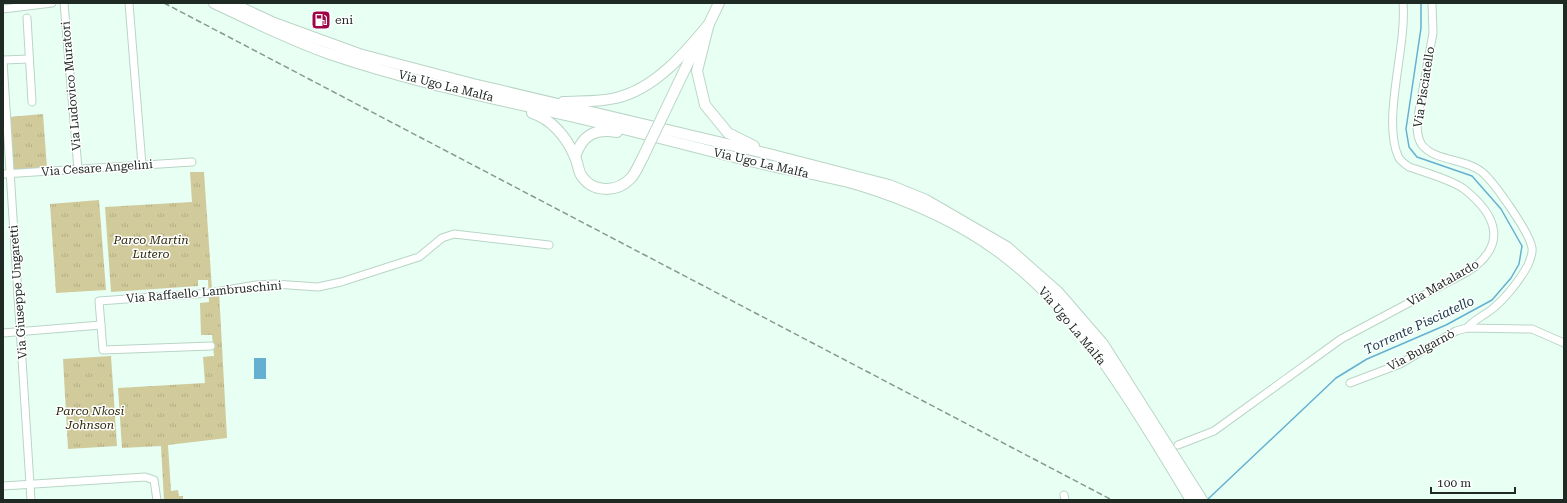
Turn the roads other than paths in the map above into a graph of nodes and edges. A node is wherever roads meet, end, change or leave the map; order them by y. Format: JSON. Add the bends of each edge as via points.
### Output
{"nodes":[{"id":1,"x":52,"y":3,"type":"edge"},
{"id":2,"x":64,"y":3,"type":"edge"},
{"id":3,"x":130,"y":3,"type":"edge"},
{"id":4,"x":214,"y":3,"type":"edge"},
{"id":5,"x":232,"y":3,"type":"edge"},
{"id":6,"x":719,"y":3,"type":"edge"},
{"id":7,"x":1403,"y":3,"type":"edge"},
{"id":8,"x":1432,"y":3,"type":"edge"},
{"id":9,"x":3,"y":8,"type":"edge"},
{"id":10,"x":27,"y":18,"type":"dead end"},
{"id":11,"x":709,"y":24,"type":"junction"},
{"id":12,"x":29,"y":59,"type":"junction"},
{"id":13,"x":3,"y":60,"type":"edge"},
{"id":14,"x":456,"y":90,"type":"junction"},
{"id":15,"x":32,"y":102,"type":"dead end"},
{"id":16,"x":547,"y":102,"type":"junction"},
{"id":17,"x":633,"y":130,"type":"junction"},
{"id":18,"x":769,"y":154,"type":"junction"},
{"id":19,"x":575,"y":157,"type":"junction"},
{"id":20,"x":192,"y":162,"type":"dead end"},
{"id":21,"x":142,"y":165,"type":"junction"},
{"id":22,"x":78,"y":170,"type":"junction"},
{"id":23,"x":7,"y":174,"type":"edge"},
{"id":24,"x":549,"y":245,"type":"dead end"},
{"id":25,"x":101,"y":325,"type":"junction"},
{"id":26,"x":1467,"y":328,"type":"junction"},
{"id":27,"x":21,"y":332,"type":"junction"},
{"id":28,"x":3,"y":333,"type":"edge"},
{"id":29,"x":1564,"y":343,"type":"edge"},
{"id":30,"x":211,"y":346,"type":"dead end"},
{"id":31,"x":1350,"y":383,"type":"dead end"},
{"id":32,"x":1178,"y":445,"type":"dead end"},
{"id":33,"x":30,"y":485,"type":"junction"},
{"id":34,"x":3,"y":486,"type":"edge"},
{"id":35,"x":31,"y":500,"type":"edge"},
{"id":36,"x":157,"y":500,"type":"edge"},
{"id":37,"x":1191,"y":500,"type":"edge"},
{"id":38,"x":1202,"y":500,"type":"edge"}],
"edges":[{"from":1,"to":9,"type":"street"},
{"from":2,"to":22,"type":"street","name":"Via Ludovico Muratori"},
{"from":3,"to":21,"type":"street"},
{"from":4,"to":14,"type":"highway","name":"Via Ugo La Malfa","via":[[327,53]]},
{"from":5,"to":16,"type":"highway","name":"Via Ugo La Malfa","via":[[274,23],[359,54]]},
{"from":6,"to":11,"type":"highway"},
{"from":7,"to":32,"type":"street","name":"Via Matalardo","via":[[1403,27],[1393,116],[1398,156],[1409,167],[1463,188],[1491,218],[1494,236],[1490,251],[1481,262],[1466,272],[1341,339],[1214,431]]},
{"from":8,"to":26,"type":"street","name":"Via Pisciatello","via":[[1433,33],[1417,134],[1422,145],[1433,153],[1482,172],[1500,193],[1524,229],[1532,248],[1528,265],[1504,297]]},
{"from":10,"to":12,"type":"street"},
{"from":11,"to":16,"type":"highway","via":[[666,70],[639,89],[616,98]]},
{"from":11,"to":18,"type":"highway","via":[[697,71],[705,105],[728,133]]},
{"from":11,"to":19,"type":"highway","bridge":true,"via":[[632,178],[619,187],[602,189],[590,186],[581,174]]},
{"from":12,"to":13,"type":"street","name":"Via Giuseppe Ungaretti"},
{"from":12,"to":15,"type":"street"},
{"from":13,"to":23,"type":"street","name":"Via Giuseppe Ungaretti"},
{"from":14,"to":17,"type":"highway","name":"Via Ugo La Malfa"},
{"from":14,"to":19,"type":"highway","via":[[470,97],[542,116],[560,131]]},
{"from":16,"to":18,"type":"highway","name":"Via Ugo La Malfa"},
{"from":17,"to":19,"type":"highway","via":[[595,131],[584,139]]},
{"from":17,"to":37,"type":"highway","name":"Via Ugo La Malfa","via":[[743,159],[858,185],[908,202],[958,226],[1007,258],[1050,297],[1096,351]]},
{"from":18,"to":38,"type":"highway","name":"Via Ugo La Malfa","via":[[889,185],[926,200],[1008,247],[1058,292],[1103,344]]},
{"from":20,"to":21,"type":"street","name":"Via Cesare Angelini"},
{"from":21,"to":22,"type":"street","name":"Via Cesare Angelini"},
{"from":22,"to":23,"type":"street","name":"Via Cesare Angelini"},
{"from":23,"to":27,"type":"street","name":"Via Giuseppe Ungaretti"},
{"from":24,"to":25,"type":"street","name":"Via Raffaello Lambruschini","via":[[454,234],[442,238],[419,257],[318,287],[256,285],[209,293],[99,301]]},
{"from":25,"to":27,"type":"street"},
{"from":25,"to":30,"type":"street","via":[[103,350]]},
{"from":26,"to":29,"type":"street","name":"Via Bulgarnò","via":[[1532,329]]},
{"from":26,"to":31,"type":"street","name":"Via Bulgarnò","via":[[1456,331],[1400,364]]},
{"from":27,"to":28,"type":"street"},
{"from":27,"to":33,"type":"street","name":"Via Giuseppe Ungaretti"},
{"from":33,"to":34,"type":"street"},
{"from":33,"to":35,"type":"street","name":"Via Giuseppe Ungaretti"},
{"from":33,"to":36,"type":"street","via":[[145,477],[154,480]]}]}
